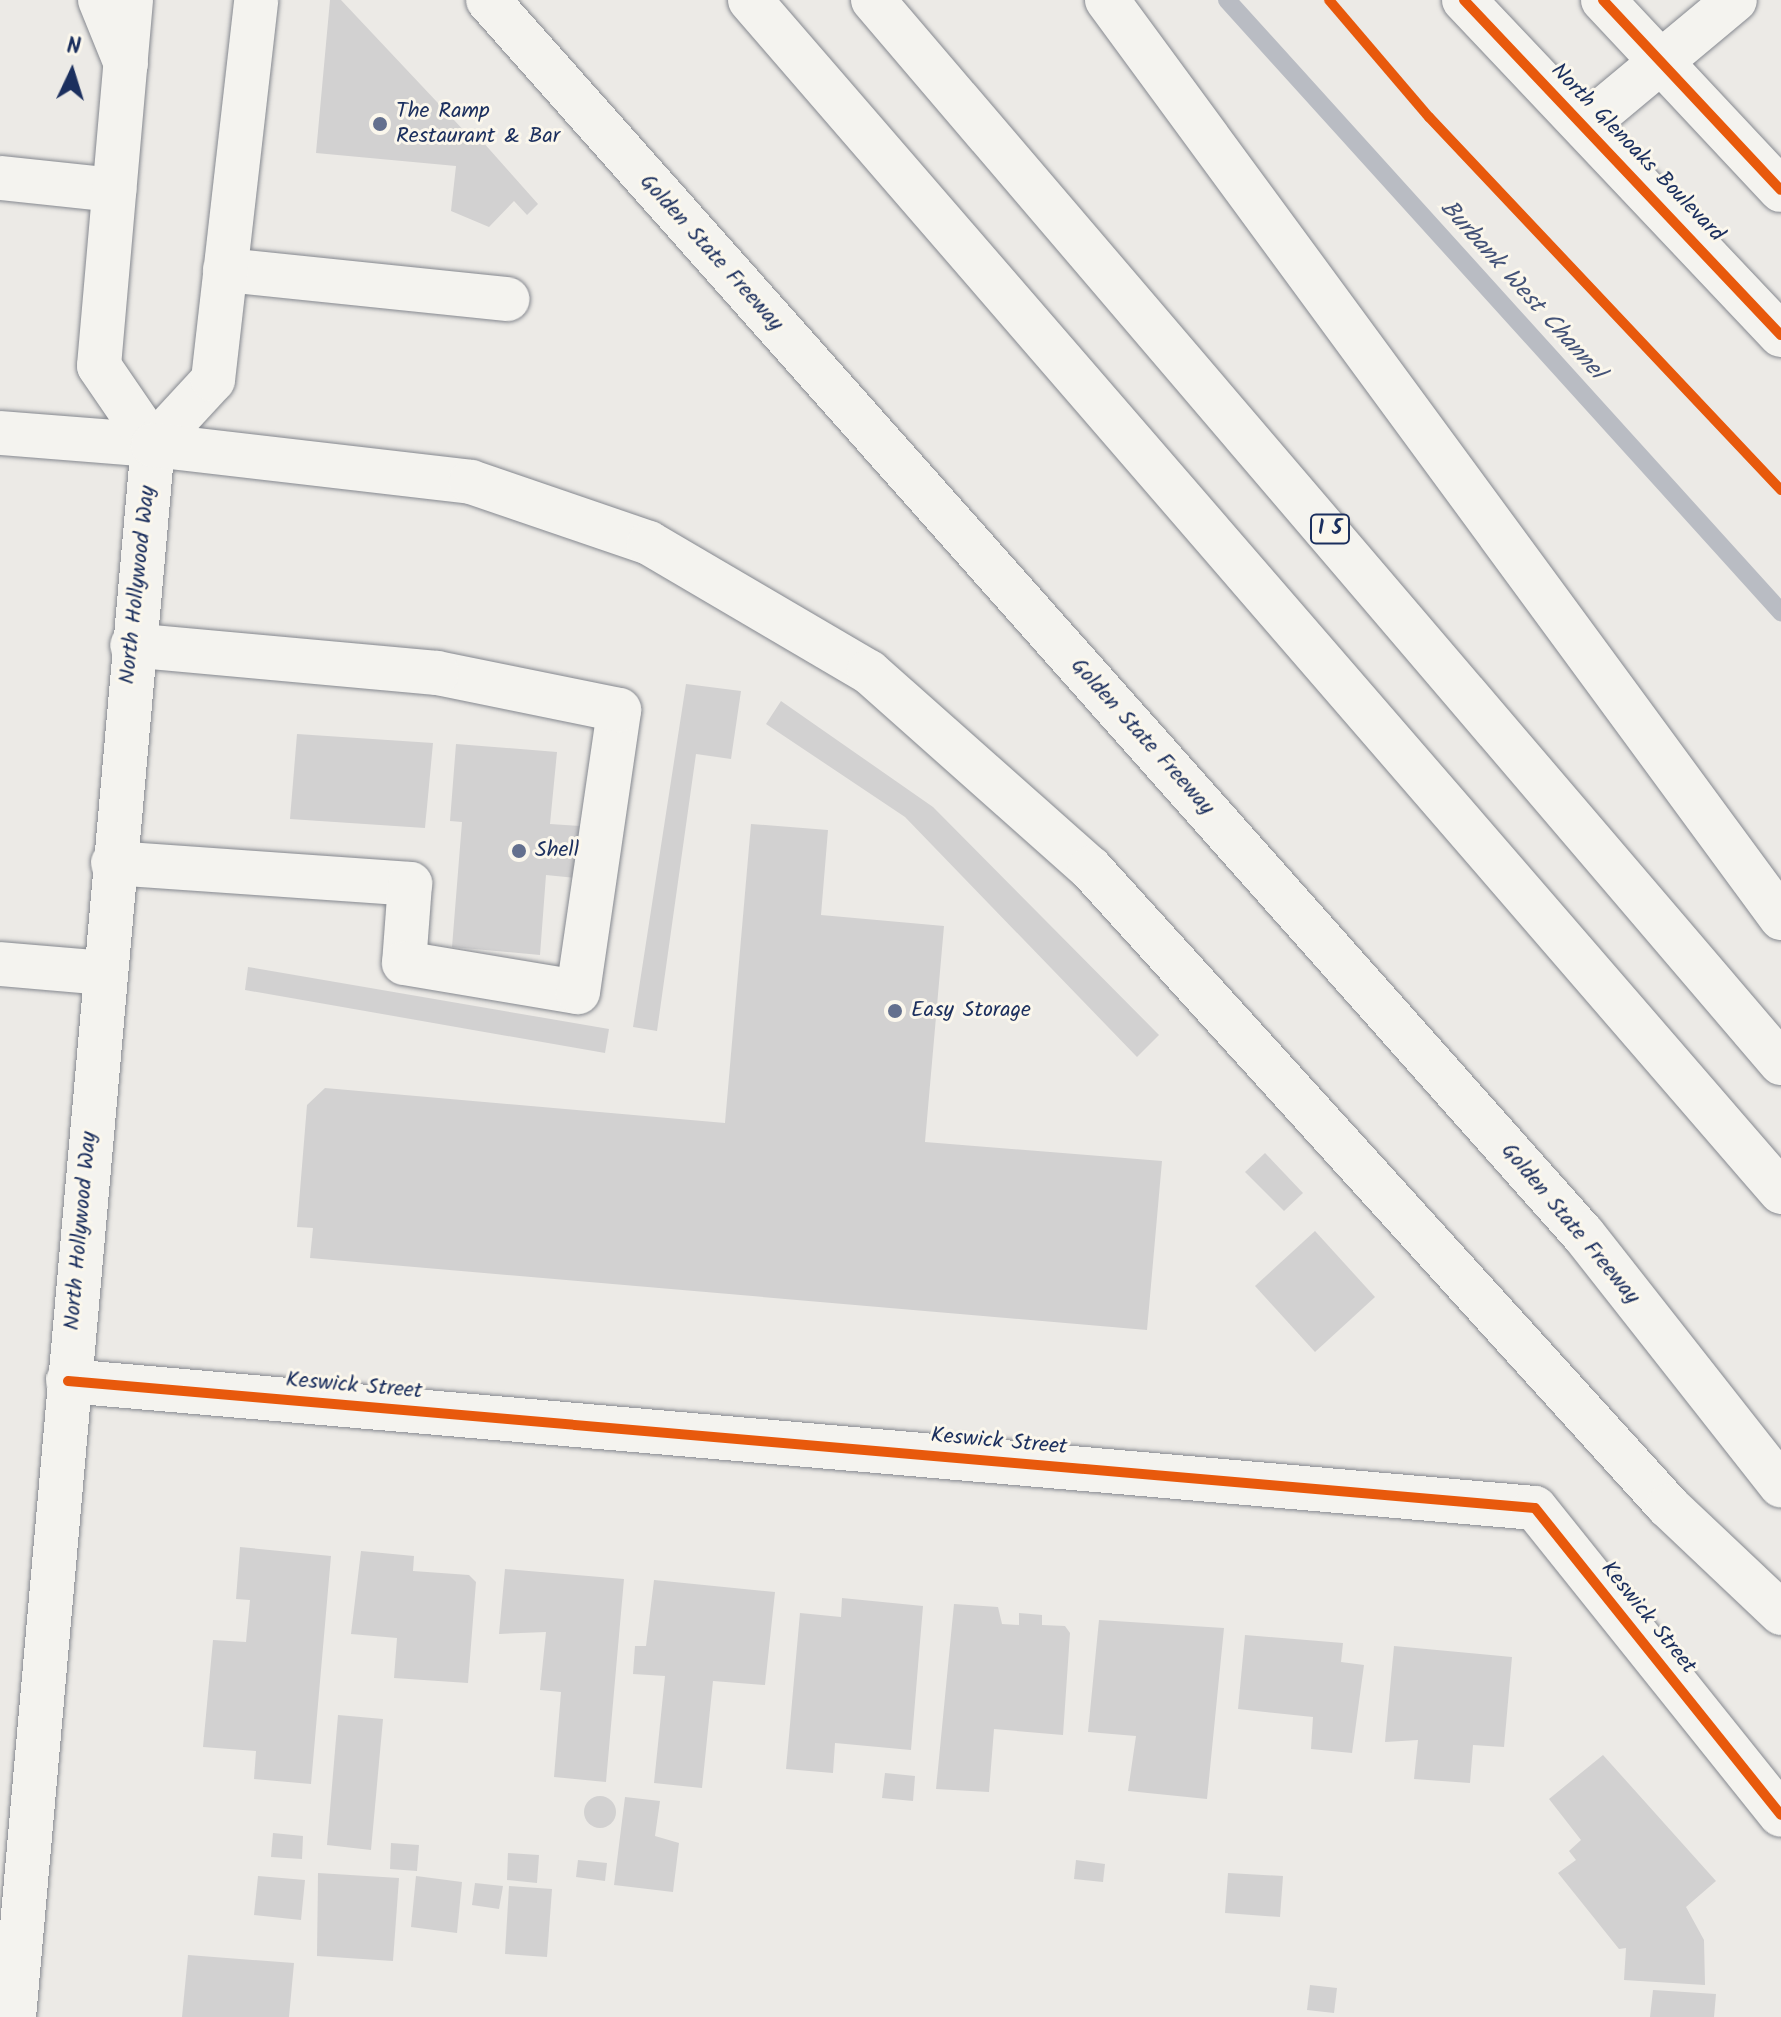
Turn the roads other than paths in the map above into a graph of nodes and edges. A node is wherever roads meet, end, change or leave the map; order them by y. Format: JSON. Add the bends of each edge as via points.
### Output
{"nodes":[{"id":1,"x":100,"y":0,"type":"edge"},
{"id":2,"x":131,"y":0,"type":"edge"},
{"id":3,"x":256,"y":0,"type":"edge"},
{"id":4,"x":750,"y":0,"type":"edge"},
{"id":5,"x":873,"y":0,"type":"edge"},
{"id":6,"x":1107,"y":0,"type":"edge"},
{"id":7,"x":1464,"y":0,"type":"edge"},
{"id":8,"x":1603,"y":0,"type":"edge"},
{"id":9,"x":1735,"y":0,"type":"edge"},
{"id":10,"x":499,"y":13,"type":"edge"},
{"id":11,"x":1661,"y":63,"type":"junction"},
{"id":12,"x":126,"y":64,"type":"junction"},
{"id":13,"x":1585,"y":125,"type":"junction"},
{"id":14,"x":0,"y":178,"type":"edge"},
{"id":15,"x":114,"y":190,"type":"junction"},
{"id":16,"x":1781,"y":190,"type":"edge"},
{"id":17,"x":225,"y":270,"type":"junction"},
{"id":18,"x":508,"y":299,"type":"dead end"},
{"id":19,"x":1781,"y":335,"type":"edge"},
{"id":20,"x":0,"y":433,"type":"edge"},
{"id":21,"x":153,"y":445,"type":"junction"},
{"id":22,"x":132,"y":645,"type":"junction"},
{"id":23,"x":113,"y":863,"type":"junction"},
{"id":24,"x":1781,"y":918,"type":"edge"},
{"id":25,"x":0,"y":964,"type":"edge"},
{"id":26,"x":104,"y":973,"type":"junction"},
{"id":27,"x":1781,"y":1063,"type":"edge"},
{"id":28,"x":1781,"y":1192,"type":"edge"},
{"id":29,"x":68,"y":1381,"type":"junction"},
{"id":30,"x":1772,"y":1466,"type":"edge"},
{"id":31,"x":1781,"y":1613,"type":"edge"},
{"id":32,"x":1781,"y":1815,"type":"edge"},
{"id":33,"x":14,"y":2017,"type":"edge"}],
"edges":[{"from":1,"to":12,"type":"main road"},
{"from":2,"to":12,"type":"main road"},
{"from":3,"to":17,"type":"main road"},
{"from":4,"to":28,"type":"main road"},
{"from":5,"to":27,"type":"main road","number":"I 5"},
{"from":6,"to":24,"type":"main road"},
{"from":7,"to":13,"type":"main road","name":"North Glenoaks Boulevard"},
{"from":8,"to":11,"type":"main road"},
{"from":9,"to":11,"type":"main road"},
{"from":10,"to":30,"type":"main road","name":"Golden State Freeway","via":[[1583,1234]]},
{"from":11,"to":13,"type":"main road"},
{"from":11,"to":16,"type":"main road"},
{"from":12,"to":15,"type":"main road"},
{"from":13,"to":19,"type":"main road","name":"North Glenoaks Boulevard"},
{"from":14,"to":15,"type":"main road"},
{"from":15,"to":21,"type":"main road","via":[[99,366]]},
{"from":17,"to":18,"type":"main road"},
{"from":17,"to":21,"type":"main road","via":[[213,380]]},
{"from":20,"to":21,"type":"main road"},
{"from":21,"to":22,"type":"main road","name":"North Hollywood Way"},
{"from":21,"to":31,"type":"main road","via":[[471,482],[649,543],[869,672],[1090,868],[1668,1506]]},
{"from":22,"to":23,"type":"main road","name":"North Hollywood Way"},
{"from":22,"to":23,"type":"main road","via":[[437,673],[619,710],[578,992],[404,963],[410,884]]},
{"from":23,"to":26,"type":"main road","name":"North Hollywood Way"},
{"from":25,"to":26,"type":"main road"},
{"from":26,"to":29,"type":"main road","name":"North Hollywood Way"},
{"from":29,"to":32,"type":"main road","name":"Keswick Street","via":[[1535,1508]]},
{"from":29,"to":33,"type":"main road","name":"North Hollywood Way"}]}
